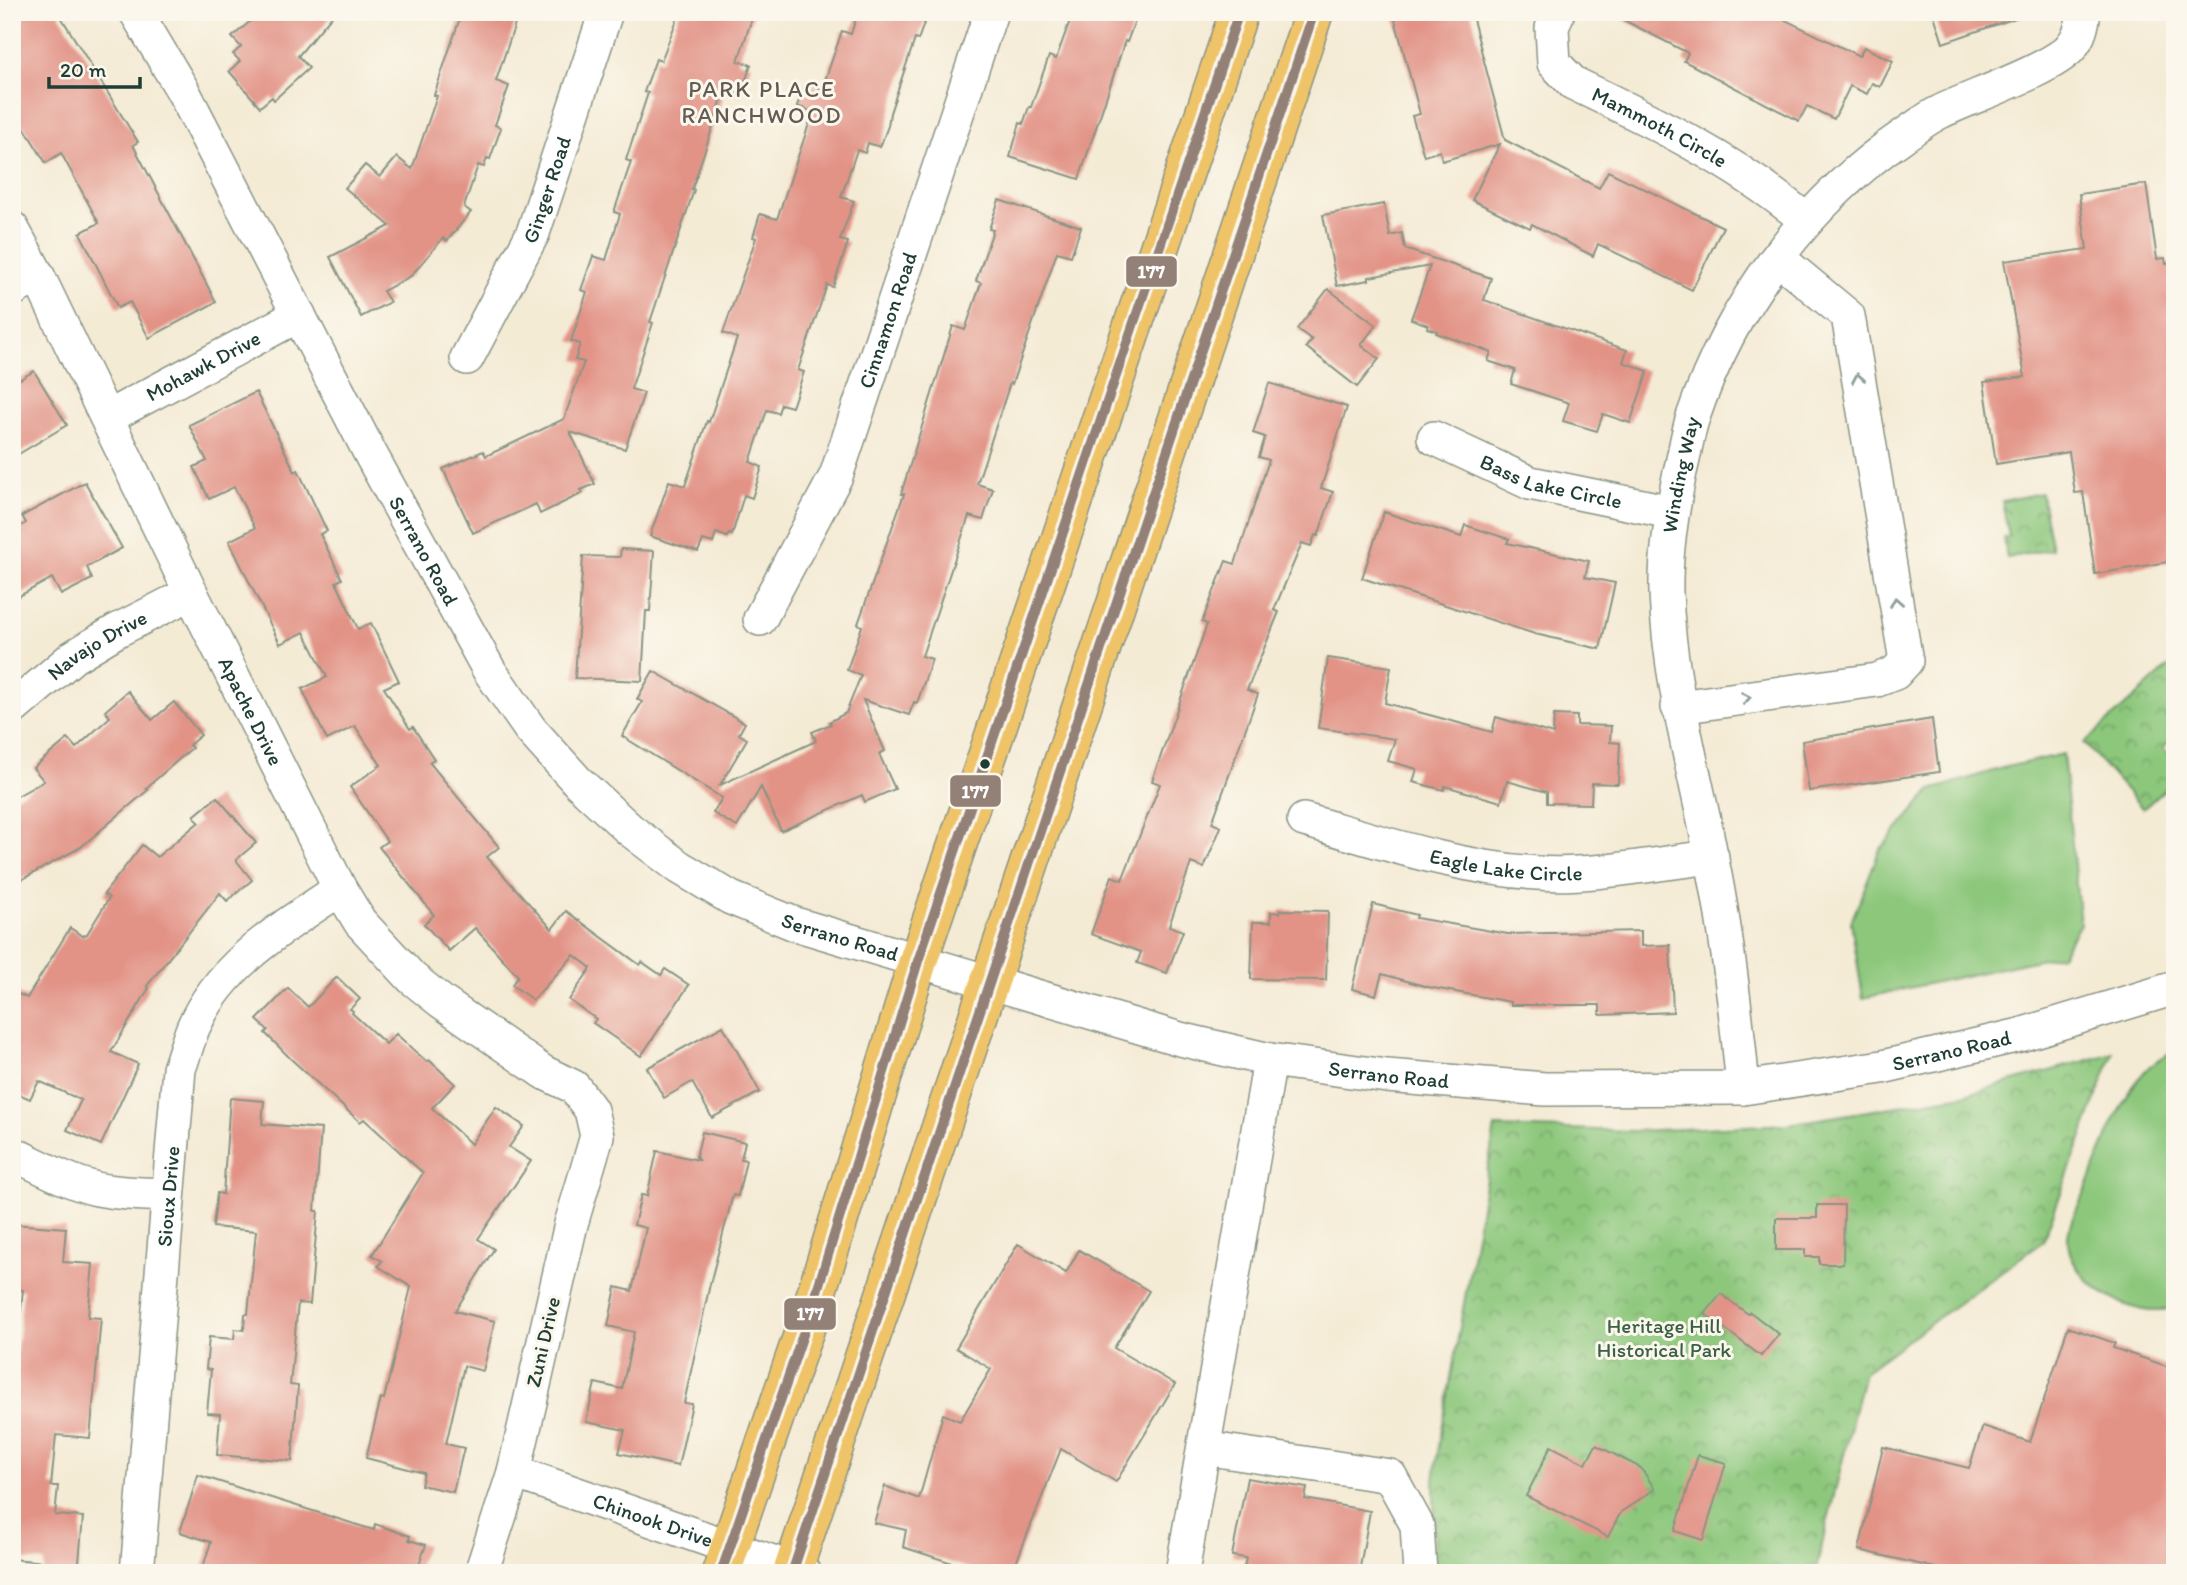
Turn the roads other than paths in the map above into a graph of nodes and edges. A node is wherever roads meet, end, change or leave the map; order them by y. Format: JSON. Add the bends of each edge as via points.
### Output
{"nodes":[{"id":1,"x":136,"y":12,"type":"edge"},
{"id":2,"x":606,"y":12,"type":"edge"},
{"id":3,"x":990,"y":12,"type":"edge"},
{"id":4,"x":1240,"y":12,"type":"edge"},
{"id":5,"x":1314,"y":12,"type":"edge"},
{"id":6,"x":1558,"y":12,"type":"edge"},
{"id":7,"x":2082,"y":23,"type":"edge"},
{"id":8,"x":1807,"y":222,"type":"junction"},
{"id":9,"x":12,"y":228,"type":"edge"},
{"id":10,"x":1778,"y":258,"type":"junction"},
{"id":11,"x":25,"y":283,"type":"edge"},
{"id":12,"x":299,"y":315,"type":"junction"},
{"id":13,"x":467,"y":358,"type":"dead end"},
{"id":14,"x":108,"y":417,"type":"junction"},
{"id":15,"x":1434,"y":438,"type":"dead end"},
{"id":16,"x":1671,"y":512,"type":"junction"},
{"id":17,"x":191,"y":593,"type":"junction"},
{"id":18,"x":760,"y":619,"type":"dead end"},
{"id":19,"x":1678,"y":707,"type":"junction"},
{"id":20,"x":12,"y":709,"type":"edge"},
{"id":21,"x":1304,"y":820,"type":"dead end"},
{"id":22,"x":1712,"y":857,"type":"junction"},
{"id":23,"x":340,"y":890,"type":"junction"},
{"id":24,"x":918,"y":961,"type":"junction"},
{"id":25,"x":990,"y":981,"type":"junction"},
{"id":26,"x":2175,"y":988,"type":"edge"},
{"id":27,"x":1270,"y":1060,"type":"junction"},
{"id":28,"x":1744,"y":1088,"type":"junction"},
{"id":29,"x":591,"y":1110,"type":"joint"},
{"id":30,"x":12,"y":1153,"type":"edge"},
{"id":31,"x":167,"y":1195,"type":"junction"},
{"id":32,"x":1204,"y":1448,"type":"junction"},
{"id":33,"x":514,"y":1472,"type":"junction"},
{"id":34,"x":726,"y":1560,"type":"edge"},
{"id":35,"x":796,"y":1571,"type":"edge"},
{"id":36,"x":137,"y":1573,"type":"edge"},
{"id":37,"x":481,"y":1573,"type":"edge"},
{"id":38,"x":1182,"y":1573,"type":"edge"},
{"id":39,"x":1420,"y":1573,"type":"edge"}],
"edges":[{"from":1,"to":12,"type":"street","name":"Serrano Road","via":[[183,91]]},
{"from":2,"to":13,"type":"street","name":"Ginger Road","via":[[533,233]]},
{"from":3,"to":18,"type":"street","name":"Cinnamon Road","via":[[836,476]]},
{"from":4,"to":24,"type":"main road"},
{"from":5,"to":25,"type":"main road"},
{"from":6,"to":8,"type":"street","name":"Mammoth Circle","via":[[1552,28],[1554,63],[1573,83],[1725,161]]},
{"from":7,"to":8,"type":"street","name":"Winding Way","via":[[2069,50],[1936,114],[1875,155]]},
{"from":8,"to":10,"type":"street","name":"Winding Way"},
{"from":9,"to":11,"type":"street","name":"Apache Drive"},
{"from":10,"to":16,"type":"street","name":"Winding Way","via":[[1737,318],[1715,361],[1693,418]]},
{"from":19,"to":10,"type":"street","one_way":true,"via":[[1877,680],[1895,673],[1906,661],[1848,316]]},
{"from":11,"to":14,"type":"street","name":"Apache Drive"},
{"from":12,"to":14,"type":"street","name":"Mohawk Drive"},
{"from":12,"to":24,"type":"street","name":"Serrano Road","via":[[489,670],[530,729],[578,782],[678,867],[731,898],[795,924]]},
{"from":14,"to":17,"type":"street","name":"Apache Drive"},
{"from":15,"to":16,"type":"street","name":"Bass Lake Circle","via":[[1530,484]]},
{"from":16,"to":19,"type":"street","name":"Winding Way","via":[[1666,591]]},
{"from":17,"to":20,"type":"street","name":"Navajo Drive","via":[[74,657]]},
{"from":17,"to":23,"type":"street","name":"Apache Drive"},
{"from":19,"to":22,"type":"street","name":"Winding Way"},
{"from":21,"to":22,"type":"street","name":"Eagle Lake Circle","via":[[1453,863],[1538,874]]},
{"from":22,"to":28,"type":"street","name":"Winding Way","via":[[1732,969]]},
{"from":23,"to":29,"type":"street","name":"Apache Drive","via":[[360,922],[412,978],[544,1072],[574,1087]]},
{"from":23,"to":31,"type":"street","name":"Sioux Drive","via":[[243,958],[204,1008],[179,1069]]},
{"from":24,"to":25,"type":"street","name":"Serrano Road"},
{"from":24,"to":34,"type":"main road","via":[[809,1317]]},
{"from":25,"to":27,"type":"street","name":"Serrano Road","via":[[1180,1039]]},
{"from":25,"to":35,"type":"main road"},
{"from":26,"to":28,"type":"street","name":"Serrano Road","via":[[2021,1035],[1882,1066]]},
{"from":27,"to":28,"type":"street","name":"Serrano Road","via":[[1387,1076],[1545,1089]]},
{"from":27,"to":32,"type":"street"},
{"from":29,"to":33,"type":"street","name":"Zuni Drive","via":[[597,1136],[570,1224]]},
{"from":30,"to":31,"type":"street","via":[[95,1189]]},
{"from":31,"to":36,"type":"street","name":"Sioux Drive"},
{"from":32,"to":38,"type":"street"},
{"from":32,"to":39,"type":"street","via":[[1390,1476],[1417,1525]]},
{"from":33,"to":34,"type":"street","name":"Chinook Drive"},
{"from":33,"to":37,"type":"street","name":"Zuni Drive"},
{"from":34,"to":35,"type":"street","name":"Chinook Drive"}]}
